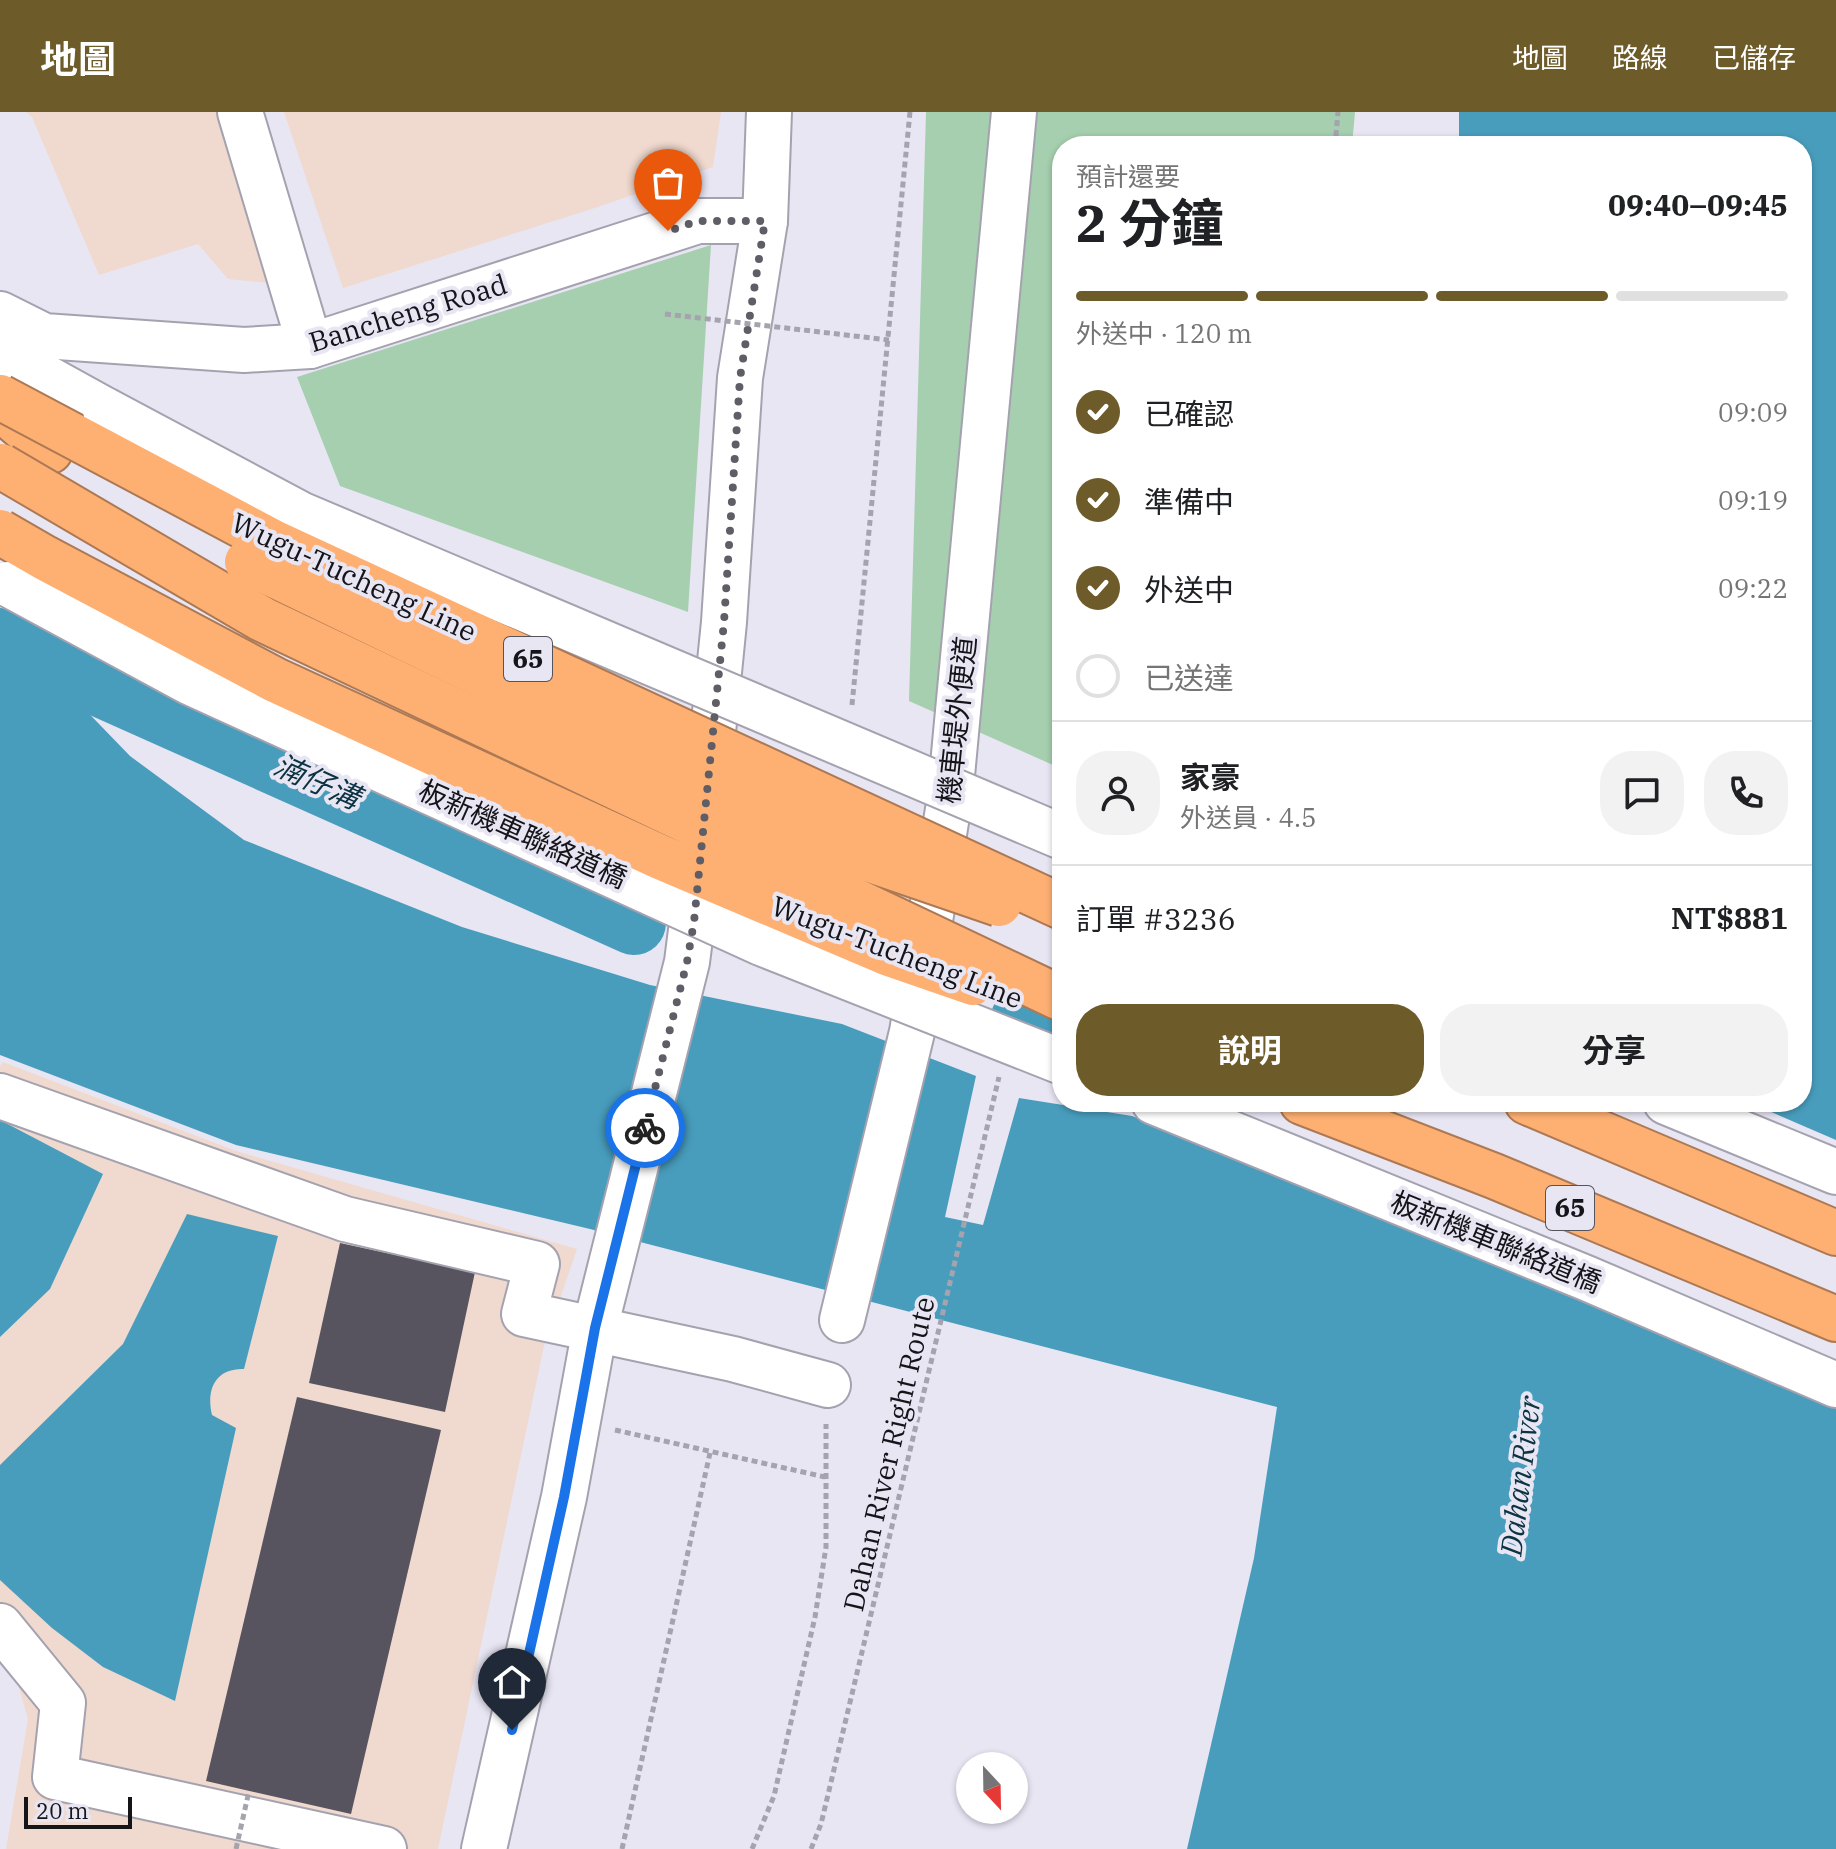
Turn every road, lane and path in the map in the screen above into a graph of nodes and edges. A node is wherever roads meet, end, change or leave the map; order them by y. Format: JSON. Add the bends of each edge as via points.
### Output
{"nodes":[{"id":1,"x":240,"y":112,"type":"edge"},
{"id":2,"x":769,"y":112,"type":"edge"},
{"id":3,"x":910,"y":112,"type":"edge"},
{"id":4,"x":1014,"y":112,"type":"edge"},
{"id":5,"x":1338,"y":112,"type":"edge"},
{"id":6,"x":1336,"y":136,"type":"edge"},
{"id":7,"x":765,"y":221,"type":"junction"},
{"id":8,"x":0,"y":314,"type":"edge"},
{"id":9,"x":665,"y":314,"type":"dead end"},
{"id":10,"x":889,"y":340,"type":"junction"},
{"id":11,"x":310,"y":346,"type":"junction"},
{"id":12,"x":0,"y":352,"type":"edge"},
{"id":13,"x":0,"y":397,"type":"edge"},
{"id":14,"x":0,"y":408,"type":"edge"},
{"id":15,"x":0,"y":465,"type":"edge"},
{"id":16,"x":0,"y":532,"type":"edge"},
{"id":17,"x":0,"y":575,"type":"edge"},
{"id":18,"x":850,"y":717,"type":"dead end"},
{"id":19,"x":1052,"y":833,"type":"edge"},
{"id":20,"x":1052,"y":902,"type":"edge"},
{"id":21,"x":1052,"y":923,"type":"edge"},
{"id":22,"x":1052,"y":994,"type":"edge"},
{"id":23,"x":1052,"y":1010,"type":"edge"},
{"id":24,"x":1052,"y":1058,"type":"edge"},
{"id":25,"x":1002,"y":1067,"type":"dead end"},
{"id":26,"x":0,"y":1096,"type":"edge"},
{"id":27,"x":1179,"y":1112,"type":"edge"},
{"id":28,"x":1328,"y":1112,"type":"edge"},
{"id":29,"x":1551,"y":1112,"type":"edge"},
{"id":30,"x":1690,"y":1112,"type":"edge"},
{"id":31,"x":1836,"y":1172,"type":"edge"},
{"id":32,"x":1836,"y":1233,"type":"edge"},
{"id":33,"x":1836,"y":1319,"type":"edge"},
{"id":34,"x":842,"y":1320,"type":"dead end"},
{"id":35,"x":595,"y":1328,"type":"junction"},
{"id":36,"x":828,"y":1385,"type":"joint"},
{"id":37,"x":1836,"y":1385,"type":"edge"},
{"id":38,"x":606,"y":1428,"type":"dead end"},
{"id":39,"x":710,"y":1453,"type":"junction"},
{"id":40,"x":825,"y":1477,"type":"junction"},
{"id":41,"x":0,"y":1626,"type":"edge"},
{"id":42,"x":249,"y":1791,"type":"dead end"},
{"id":43,"x":236,"y":1849,"type":"edge"},
{"id":44,"x":384,"y":1849,"type":"edge"},
{"id":45,"x":484,"y":1849,"type":"edge"},
{"id":46,"x":622,"y":1849,"type":"edge"},
{"id":47,"x":752,"y":1849,"type":"edge"},
{"id":48,"x":811,"y":1849,"type":"edge"}],
"edges":[{"from":1,"to":11,"type":"street"},
{"from":2,"to":7,"type":"street"},
{"from":3,"to":10,"type":"path"},
{"from":4,"to":34,"type":"street","name":"機車堤外便道","via":[[950,797],[912,1032]]},
{"from":5,"to":6,"type":"path"},
{"from":7,"to":11,"type":"street","name":"Bancheng Road","via":[[698,221]]},
{"from":7,"to":35,"type":"street","via":[[740,378],[724,622],[694,922]]},
{"from":8,"to":11,"type":"street","name":"Bancheng Road","via":[[44,336],[244,350]]},
{"from":9,"to":10,"type":"path","bridge":true},
{"from":10,"to":18,"type":"path"},
{"from":12,"to":19,"type":"street","bridge":true,"via":[[300,514]]},
{"from":13,"to":20,"type":"highway","name":"Wugu-Tucheng Line","number":"65","bridge":true,"via":[[273,542]]},
{"from":14,"to":21,"type":"highway","bridge":true,"via":[[50,451],[249,564],[853,854]]},
{"from":15,"to":22,"type":"highway","bridge":true,"via":[[262,619]]},
{"from":16,"to":23,"type":"highway","name":"Wugu-Tucheng Line","bridge":true,"via":[[275,680],[660,857],[889,954]]},
{"from":17,"to":24,"type":"street","name":"板新機車聯絡道橋","bridge":true,"via":[[204,689],[761,943]]},
{"from":25,"to":48,"type":"path","name":"Dahan River Right Route"},
{"from":26,"to":35,"type":"street","via":[[345,1219],[537,1264],[524,1314]]},
{"from":27,"to":37,"type":"street","name":"板新機車聯絡道橋"},
{"from":28,"to":33,"type":"highway","number":"65"},
{"from":29,"to":32,"type":"highway"},
{"from":30,"to":31,"type":"street"},
{"from":35,"to":36,"type":"street"},
{"from":35,"to":45,"type":"street","via":[[564,1497]]},
{"from":36,"to":40,"type":"path"},
{"from":38,"to":39,"type":"path"},
{"from":39,"to":40,"type":"path"},
{"from":39,"to":46,"type":"path"},
{"from":40,"to":47,"type":"path","via":[[826,1547],[815,1617],[774,1796]]},
{"from":41,"to":44,"type":"street","via":[[63,1703],[55,1777]]},
{"from":42,"to":43,"type":"path","bridge":true}]}
